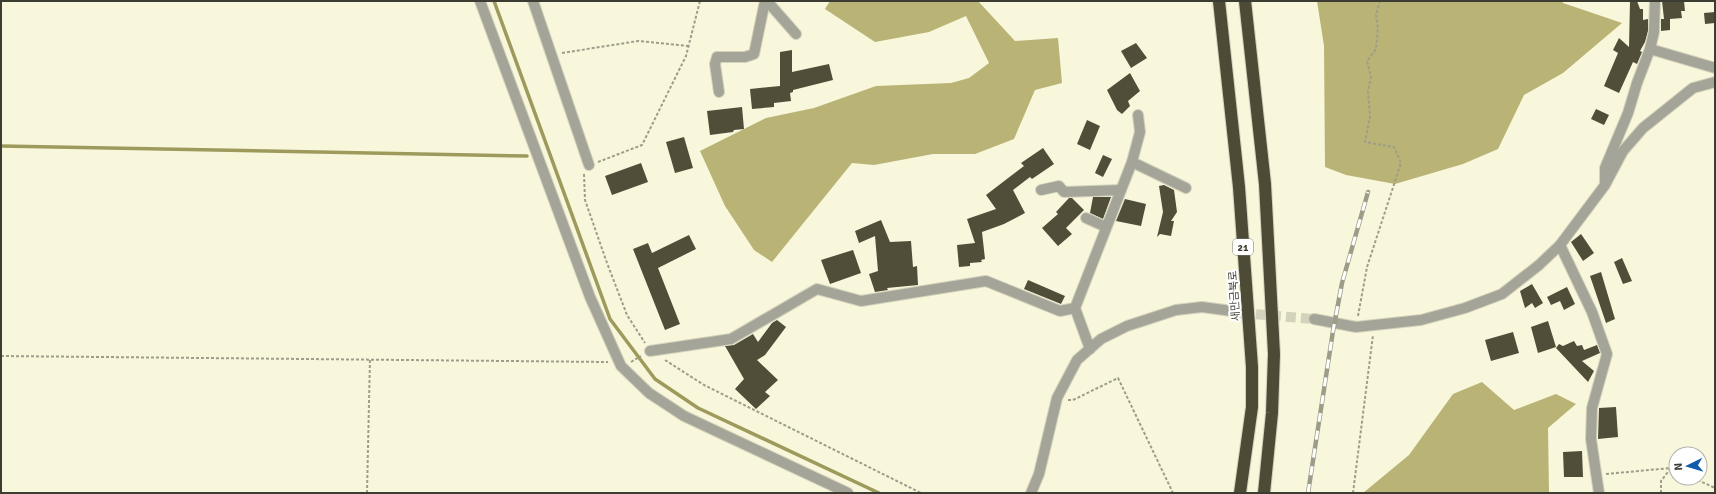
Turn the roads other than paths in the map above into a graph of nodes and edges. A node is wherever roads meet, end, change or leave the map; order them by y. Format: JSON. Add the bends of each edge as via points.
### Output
{"nodes":[{"id":1,"x":480,"y":1,"type":"edge"},
{"id":2,"x":533,"y":1,"type":"edge"},
{"id":3,"x":766,"y":1,"type":"edge"},
{"id":4,"x":1219,"y":1,"type":"edge"},
{"id":5,"x":1245,"y":1,"type":"edge"},
{"id":6,"x":1655,"y":1,"type":"edge"},
{"id":7,"x":796,"y":34,"type":"dead end"},
{"id":8,"x":1650,"y":49,"type":"junction"},
{"id":9,"x":1715,"y":68,"type":"edge"},
{"id":10,"x":1715,"y":82,"type":"edge"},
{"id":11,"x":719,"y":92,"type":"dead end"},
{"id":12,"x":1138,"y":115,"type":"dead end"},
{"id":13,"x":1132,"y":162,"type":"junction"},
{"id":14,"x":589,"y":165,"type":"road end"},
{"id":15,"x":1605,"y":185,"type":"junction"},
{"id":16,"x":1186,"y":188,"type":"dead end"},
{"id":17,"x":1041,"y":190,"type":"dead end"},
{"id":18,"x":1121,"y":190,"type":"junction"},
{"id":19,"x":1086,"y":218,"type":"dead end"},
{"id":20,"x":1106,"y":227,"type":"junction"},
{"id":21,"x":1560,"y":245,"type":"junction"},
{"id":22,"x":1075,"y":308,"type":"junction"},
{"id":23,"x":1239,"y":312,"type":"tunnel mouth"},
{"id":24,"x":1314,"y":319,"type":"tunnel mouth"},
{"id":25,"x":1090,"y":349,"type":"junction"},
{"id":26,"x":648,"y":352,"type":"road end"},
{"id":27,"x":848,"y":493,"type":"edge"},
{"id":28,"x":1030,"y":493,"type":"edge"},
{"id":29,"x":1240,"y":493,"type":"edge"},
{"id":30,"x":1264,"y":493,"type":"edge"},
{"id":31,"x":1599,"y":493,"type":"edge"}],
"edges":[{"from":1,"to":27,"type":"street","via":[[590,297],[625,364],[650,393],[684,416]]},
{"from":2,"to":14,"type":"street"},
{"from":3,"to":7,"type":"street"},
{"from":3,"to":11,"type":"street","via":[[754,54],[745,58],[717,58],[715,64]]},
{"from":4,"to":29,"type":"highway","name":"새만금북로","number":"21","via":[[1239,187],[1252,367],[1252,407]]},
{"from":5,"to":30,"type":"highway","number":"21","via":[[1265,184],[1274,354],[1272,413]]},
{"from":6,"to":8,"type":"street","via":[[1654,32]]},
{"from":8,"to":9,"type":"street"},
{"from":8,"to":15,"type":"street","via":[[1636,83],[1628,113],[1605,168]]},
{"from":10,"to":15,"type":"street","via":[[1693,88],[1643,128],[1623,151]]},
{"from":12,"to":13,"type":"street","via":[[1140,132]]},
{"from":13,"to":16,"type":"street"},
{"from":13,"to":18,"type":"street"},
{"from":15,"to":21,"type":"street"},
{"from":17,"to":18,"type":"street","via":[[1059,186],[1064,192]]},
{"from":18,"to":20,"type":"street"},
{"from":19,"to":20,"type":"street"},
{"from":20,"to":22,"type":"street"},
{"from":21,"to":24,"type":"street","via":[[1502,294],[1465,308],[1422,320],[1356,327]]},
{"from":21,"to":31,"type":"street","via":[[1592,312],[1607,354],[1592,408],[1590,438]]},
{"from":22,"to":25,"type":"street"},
{"from":22,"to":26,"type":"street","via":[[1060,311],[986,281],[861,301],[817,289],[731,339]]},
{"from":23,"to":25,"type":"street","via":[[1202,307],[1176,310],[1127,326],[1101,339]]},
{"from":25,"to":28,"type":"street","via":[[1077,360],[1057,398],[1039,474]]}]}
